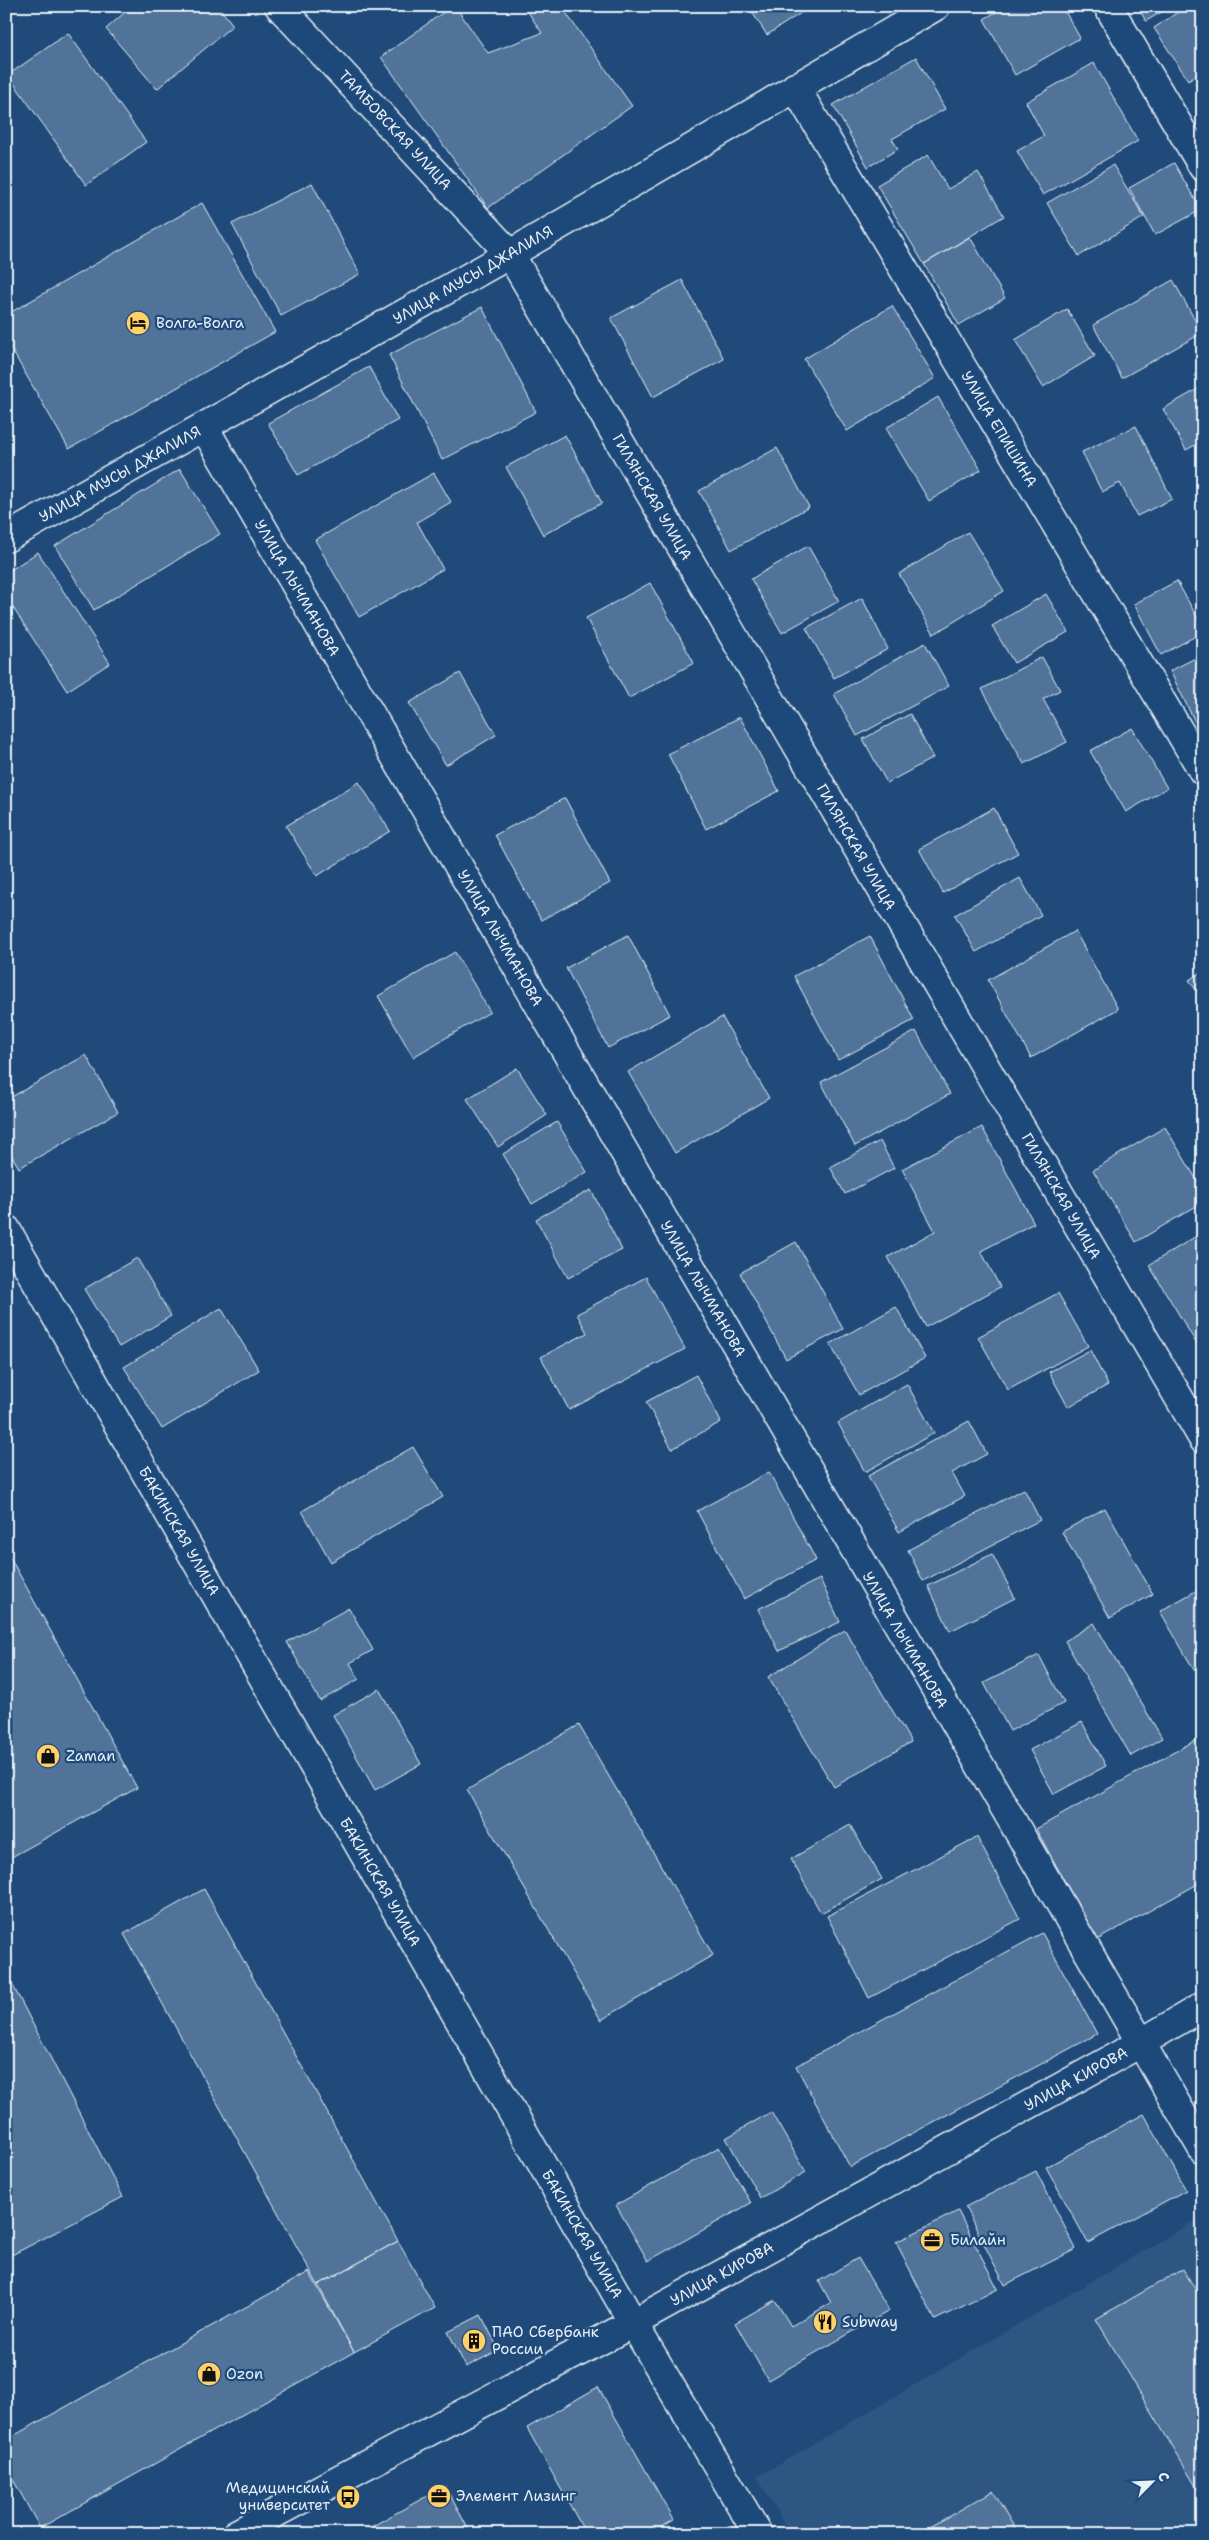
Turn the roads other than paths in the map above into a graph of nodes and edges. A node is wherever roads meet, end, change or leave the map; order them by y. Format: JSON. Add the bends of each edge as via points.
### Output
{"nodes":[{"id":1,"x":279,"y":6,"type":"edge"},
{"id":2,"x":936,"y":6,"type":"edge"},
{"id":3,"x":1108,"y":6,"type":"edge"},
{"id":4,"x":795,"y":88,"type":"junction"},
{"id":5,"x":1203,"y":167,"type":"edge"},
{"id":6,"x":510,"y":254,"type":"junction"},
{"id":7,"x":204,"y":427,"type":"junction"},
{"id":8,"x":6,"y":538,"type":"edge"},
{"id":9,"x":1203,"y":771,"type":"edge"},
{"id":10,"x":6,"y":1228,"type":"edge"},
{"id":11,"x":1203,"y":1439,"type":"edge"},
{"id":12,"x":1203,"y":2006,"type":"edge"},
{"id":13,"x":1139,"y":2044,"type":"junction"},
{"id":14,"x":1203,"y":2150,"type":"edge"},
{"id":15,"x":633,"y":2323,"type":"junction"},
{"id":16,"x":236,"y":2534,"type":"edge"},
{"id":17,"x":758,"y":2534,"type":"edge"}],
"edges":[{"from":1,"to":6,"type":"street","name":"ТАМБОВСКАЯ УЛИЦА"},
{"from":2,"to":4,"type":"street","name":"УЛИЦА МУСЫ ДЖАЛИЛЯ"},
{"from":3,"to":5,"type":"street"},
{"from":4,"to":6,"type":"street","name":"УЛИЦА МУСЫ ДЖАЛИЛЯ"},
{"from":4,"to":9,"type":"street","name":"УЛИЦА ЕПИШИНА"},
{"from":6,"to":7,"type":"street","name":"УЛИЦА МУСЫ ДЖАЛИЛЯ"},
{"from":6,"to":11,"type":"street","name":"ГИЛЯНСКАЯ УЛИЦА"},
{"from":7,"to":8,"type":"street","name":"УЛИЦА МУСЫ ДЖАЛИЛЯ"},
{"from":7,"to":13,"type":"street","name":"УЛИЦА ЛЫЧМАНОВА"},
{"from":10,"to":15,"type":"street","name":"БАКИНСКАЯ УЛИЦА"},
{"from":12,"to":13,"type":"street","name":"УЛИЦА КИРОВА"},
{"from":13,"to":14,"type":"street","name":"УЛИЦА ЛЫЧМАНОВА"},
{"from":13,"to":15,"type":"street","name":"УЛИЦА КИРОВА"},
{"from":15,"to":16,"type":"street","name":"УЛИЦА КИРОВА"},
{"from":15,"to":17,"type":"street","name":"БАКИНСКАЯ УЛИЦА"}]}
